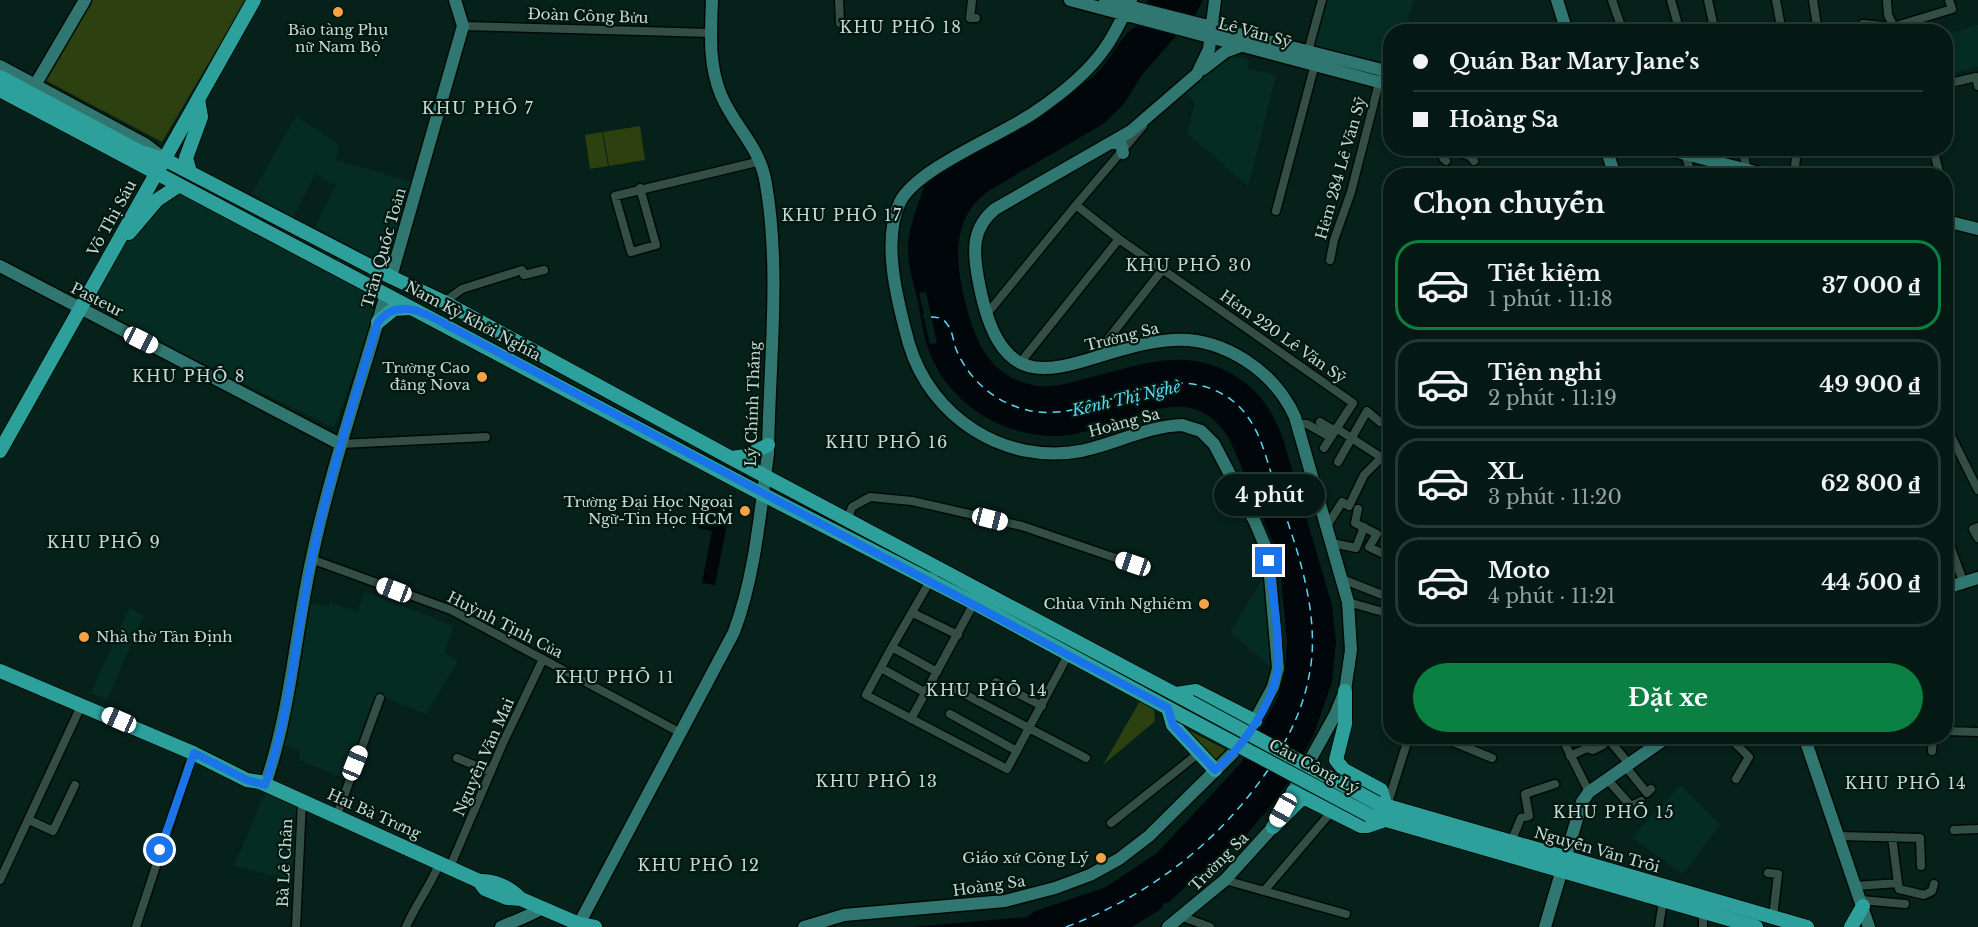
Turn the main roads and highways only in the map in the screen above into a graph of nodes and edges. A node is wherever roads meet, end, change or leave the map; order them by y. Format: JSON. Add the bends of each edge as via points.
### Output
{"nodes":[{"id":1,"x":254,"y":0,"type":"edge"},
{"id":2,"x":0,"y":77,"type":"edge"},
{"id":3,"x":0,"y":90,"type":"edge"},
{"id":4,"x":198,"y":99,"type":"junction"},
{"id":5,"x":164,"y":159,"type":"junction"},
{"id":6,"x":190,"y":172,"type":"junction"},
{"id":7,"x":156,"y":174,"type":"junction"},
{"id":8,"x":178,"y":186,"type":"junction"},
{"id":9,"x":120,"y":238,"type":"junction"},
{"id":10,"x":416,"y":310,"type":"junction"},
{"id":11,"x":378,"y":322,"type":"road end"},
{"id":12,"x":768,"y":445,"type":"road end"},
{"id":13,"x":0,"y":452,"type":"edge"},
{"id":14,"x":731,"y":458,"type":"junction"},
{"id":15,"x":0,"y":665,"type":"edge"},
{"id":16,"x":0,"y":670,"type":"edge"},
{"id":17,"x":1150,"y":680,"type":"junction"},
{"id":18,"x":28,"y":681,"type":"junction"},
{"id":19,"x":1345,"y":691,"type":"road end"},
{"id":20,"x":1138,"y":692,"type":"junction"},
{"id":21,"x":1176,"y":694,"type":"junction"},
{"id":22,"x":1190,"y":702,"type":"joint"},
{"id":23,"x":1174,"y":711,"type":"junction"},
{"id":24,"x":1255,"y":721,"type":"road end"},
{"id":25,"x":1215,"y":770,"type":"road end"},
{"id":26,"x":1382,"y":805,"type":"junction"},
{"id":27,"x":1376,"y":818,"type":"junction"},
{"id":28,"x":1273,"y":827,"type":"road end"},
{"id":29,"x":1565,"y":865,"type":"junction"},
{"id":30,"x":1862,"y":903,"type":"road end"},
{"id":31,"x":580,"y":925,"type":"edge"},
{"id":32,"x":595,"y":927,"type":"edge"},
{"id":33,"x":1756,"y":927,"type":"edge"},
{"id":34,"x":1807,"y":927,"type":"edge"},
{"id":35,"x":1851,"y":927,"type":"edge"}],
"edges":[{"from":1,"to":4,"type":"main road","name":"Võ Thị Sáu"},
{"from":2,"to":5,"type":"main road","name":"Nam Kỳ Khởi Nghĩa","via":[[33,89],[140,152]]},
{"from":3,"to":7,"type":"main road","name":"Nam Kỳ Khởi Nghĩa"},
{"from":4,"to":5,"type":"main road","name":"Võ Thị Sáu"},
{"from":4,"to":6,"type":"main road","via":[[201,117],[186,158]]},
{"from":5,"to":6,"type":"main road","name":"Nam Kỳ Khởi Nghĩa"},
{"from":5,"to":7,"type":"main road","name":"Võ Thị Sáu"},
{"from":6,"to":14,"type":"main road","name":"Nam Kỳ Khởi Nghĩa","via":[[444,302]]},
{"from":7,"to":8,"type":"main road","name":"Nam Kỳ Khởi Nghĩa"},
{"from":7,"to":9,"type":"main road","name":"Võ Thị Sáu"},
{"from":8,"to":9,"type":"main road","via":[[166,192]]},
{"from":8,"to":10,"type":"main road","name":"Nam Kỳ Khởi Nghĩa"},
{"from":9,"to":13,"type":"main road","name":"Võ Thị Sáu"},
{"from":10,"to":11,"type":"main road","via":[[394,309]]},
{"from":10,"to":20,"type":"main road","name":"Nam Kỳ Khởi Nghĩa"},
{"from":12,"to":14,"type":"main road","via":[[746,456]]},
{"from":14,"to":17,"type":"main road","name":"Nam Kỳ Khởi Nghĩa"},
{"from":15,"to":18,"type":"main road","name":"Hai Bà Trưng"},
{"from":16,"to":18,"type":"main road","name":"Hai Bà Trưng"},
{"from":17,"to":20,"type":"main road"},
{"from":17,"to":21,"type":"main road","name":"Nam Kỳ Khởi Nghĩa"},
{"from":18,"to":31,"type":"main road","name":"Hai Bà Trưng","via":[[228,769],[251,775],[479,881],[489,880],[510,889],[520,899]]},
{"from":19,"to":26,"type":"main road","via":[[1345,724],[1336,761],[1344,770],[1381,790]]},
{"from":20,"to":23,"type":"main road","name":"Nam Kỳ Khởi Nghĩa"},
{"from":21,"to":22,"type":"main road","name":"Nam Kỳ Khởi Nghĩa"},
{"from":21,"to":24,"type":"main road","via":[[1196,691]]},
{"from":22,"to":26,"type":"main road","name":"Cầu Công Lý","bridge":true},
{"from":23,"to":25,"type":"main road","via":[[1173,725]]},
{"from":23,"to":27,"type":"main road","name":"Cầu Công Lý","bridge":true},
{"from":26,"to":29,"type":"main road","name":"Nguyễn Văn Trỗi","via":[[1511,842]]},
{"from":27,"to":28,"type":"main road","via":[[1364,826],[1298,795]]},
{"from":27,"to":29,"type":"main road","name":"Nguyễn Văn Trỗi"},
{"from":29,"to":33,"type":"main road","name":"Nguyễn Văn Trỗi","via":[[1663,900]]},
{"from":29,"to":34,"type":"main road","name":"Nguyễn Văn Trỗi"},
{"from":30,"to":35,"type":"main road"},
{"from":31,"to":32,"type":"main road","name":"Hai Bà Trưng"}]}
